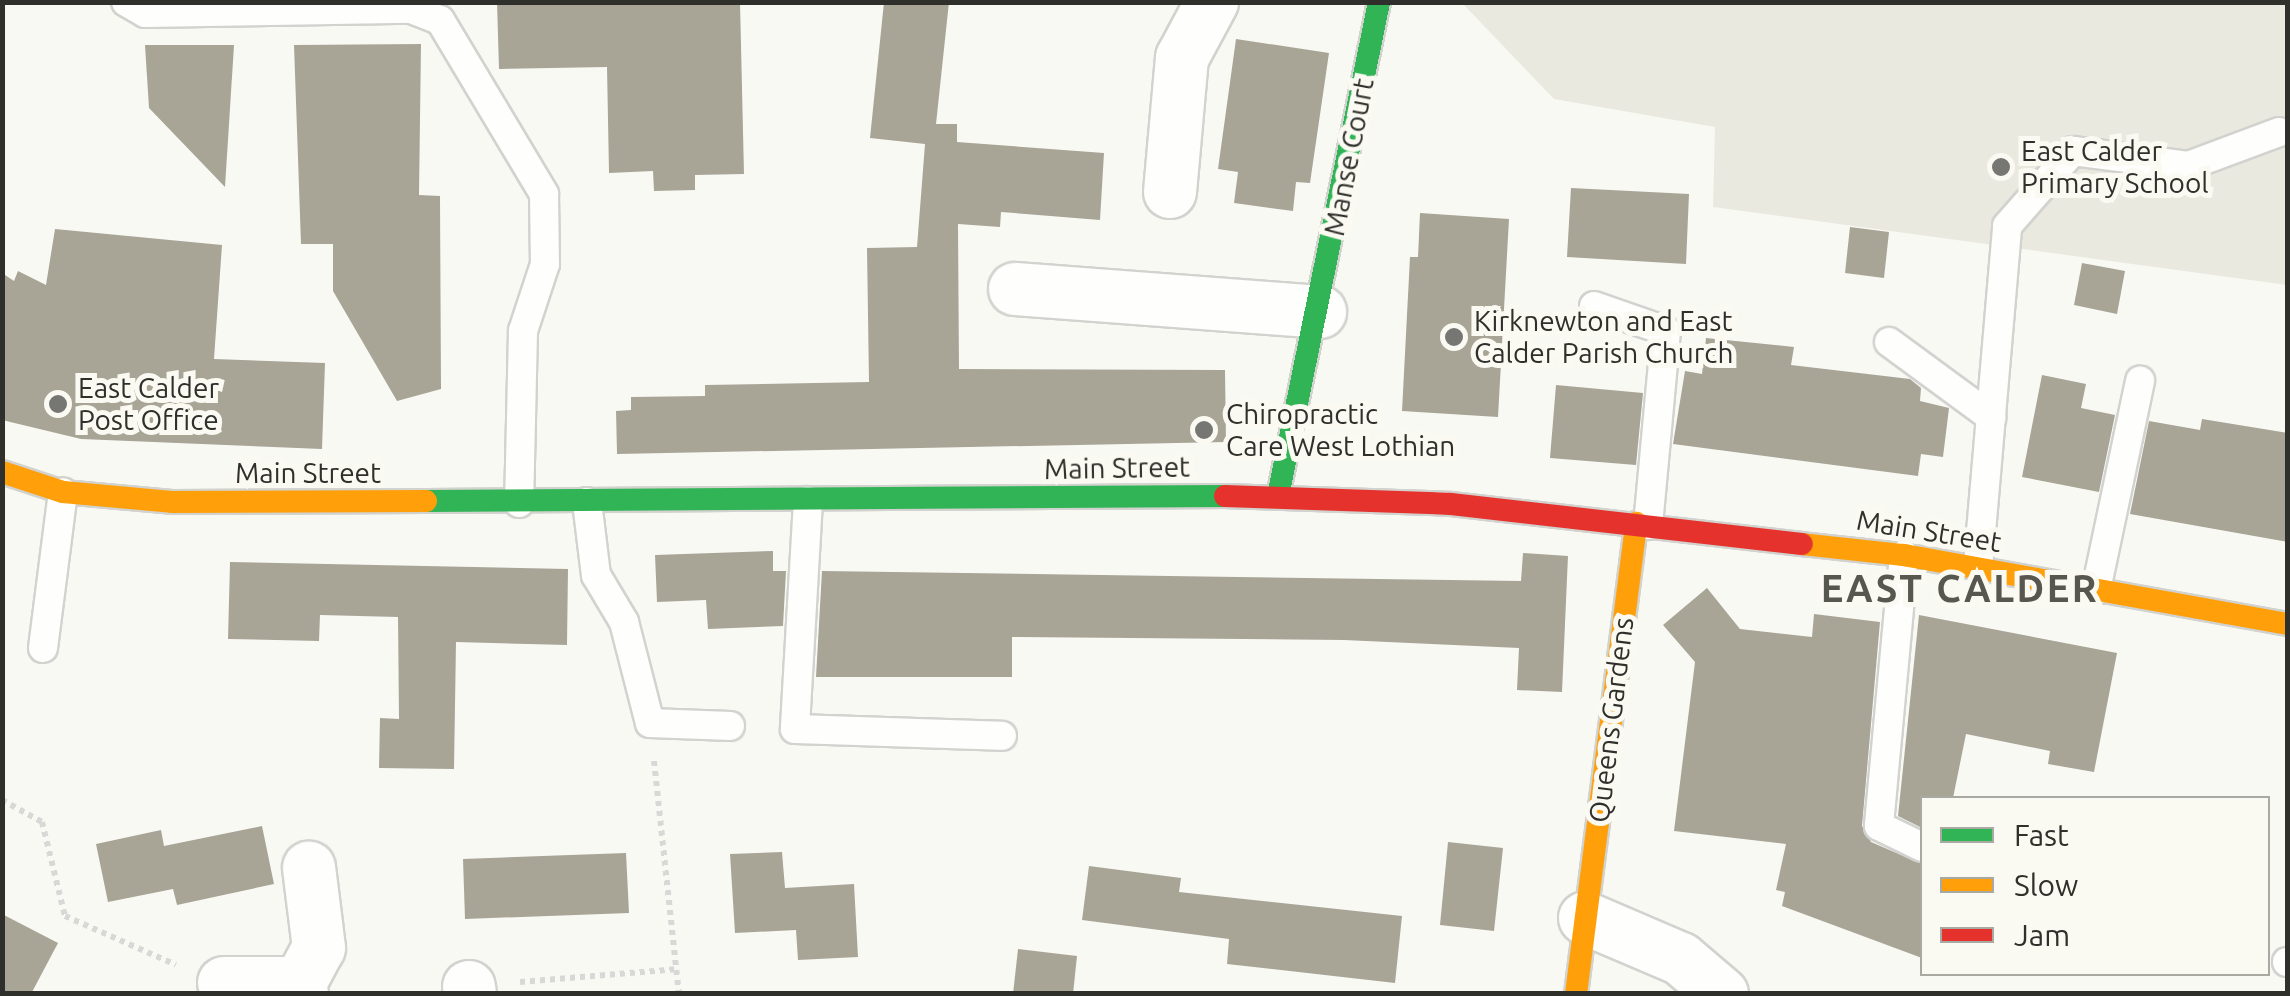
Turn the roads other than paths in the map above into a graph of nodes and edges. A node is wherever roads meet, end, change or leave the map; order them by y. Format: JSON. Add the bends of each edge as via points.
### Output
{"nodes":[{"id":1,"x":126,"y":2,"type":"edge"},
{"id":2,"x":1212,"y":2,"type":"edge"},
{"id":3,"x":1378,"y":2,"type":"edge"},
{"id":4,"x":292,"y":6,"type":"edge"},
{"id":5,"x":2278,"y":132,"type":"dead end"},
{"id":6,"x":1170,"y":192,"type":"dead end"},
{"id":7,"x":1014,"y":289,"type":"dead end"},
{"id":8,"x":1594,"y":306,"type":"dead end"},
{"id":9,"x":1320,"y":312,"type":"junction"},
{"id":10,"x":1890,"y":342,"type":"dead end"},
{"id":11,"x":2140,"y":381,"type":"dead end"},
{"id":12,"x":1991,"y":417,"type":"junction"},
{"id":13,"x":2,"y":472,"type":"edge"},
{"id":14,"x":63,"y":492,"type":"junction"},
{"id":15,"x":1278,"y":496,"type":"junction"},
{"id":16,"x":808,"y":501,"type":"junction"},
{"id":17,"x":587,"y":502,"type":"junction"},
{"id":18,"x":519,"y":503,"type":"junction"},
{"id":19,"x":1642,"y":524,"type":"junction"},
{"id":20,"x":1904,"y":555,"type":"junction"},
{"id":21,"x":1978,"y":568,"type":"junction"},
{"id":22,"x":2096,"y":590,"type":"junction"},
{"id":23,"x":2288,"y":624,"type":"edge"},
{"id":24,"x":43,"y":648,"type":"dead end"},
{"id":25,"x":730,"y":726,"type":"dead end"},
{"id":26,"x":1002,"y":736,"type":"dead end"},
{"id":27,"x":1920,"y":846,"type":"edge"},
{"id":28,"x":309,"y":868,"type":"dead end"},
{"id":29,"x":1586,"y":918,"type":"junction"},
{"id":30,"x":224,"y":983,"type":"road end"},
{"id":31,"x":301,"y":988,"type":"edge"},
{"id":32,"x":1576,"y":994,"type":"edge"},
{"id":33,"x":1722,"y":994,"type":"edge"}],
"edges":[{"from":1,"to":4,"type":"lane","via":[[146,13]]},
{"from":2,"to":6,"type":"street","via":[[1182,58]]},
{"from":3,"to":9,"type":"main road","name":"Manse Court"},
{"from":4,"to":18,"type":"lane","via":[[411,9],[440,20],[544,194],[545,264],[523,331]]},
{"from":5,"to":12,"type":"lane","via":[[2188,166],[2073,152],[2007,226]]},
{"from":7,"to":9,"type":"street"},
{"from":8,"to":19,"type":"lane","via":[[1666,331]]},
{"from":9,"to":15,"type":"main road","name":"Manse Court"},
{"from":10,"to":12,"type":"lane"},
{"from":11,"to":22,"type":"lane"},
{"from":12,"to":21,"type":"lane"},
{"from":13,"to":14,"type":"main road","name":"Main Street"},
{"from":14,"to":18,"type":"main road","name":"Main Street","via":[[172,502]]},
{"from":14,"to":24,"type":"lane"},
{"from":15,"to":16,"type":"main road","name":"Main Street"},
{"from":15,"to":19,"type":"main road","name":"Main Street"},
{"from":16,"to":17,"type":"main road","name":"Main Street"},
{"from":16,"to":26,"type":"lane","via":[[796,729]]},
{"from":17,"to":18,"type":"main road","name":"Main Street"},
{"from":17,"to":25,"type":"lane","via":[[596,575],[624,622],[650,723]]},
{"from":19,"to":20,"type":"main road","name":"Main Street"},
{"from":19,"to":29,"type":"main road","name":"Queens Gardens"},
{"from":20,"to":21,"type":"main road","name":"Main Street"},
{"from":20,"to":27,"type":"lane","via":[[1879,826]]},
{"from":21,"to":22,"type":"main road","name":"Main Street"},
{"from":22,"to":23,"type":"main road","name":"Main Street"},
{"from":28,"to":31,"type":"street","via":[[319,948]]},
{"from":29,"to":32,"type":"main road","name":"Queens Gardens"},
{"from":29,"to":33,"type":"street","via":[[1682,959]]},
{"from":30,"to":31,"type":"street"}]}
